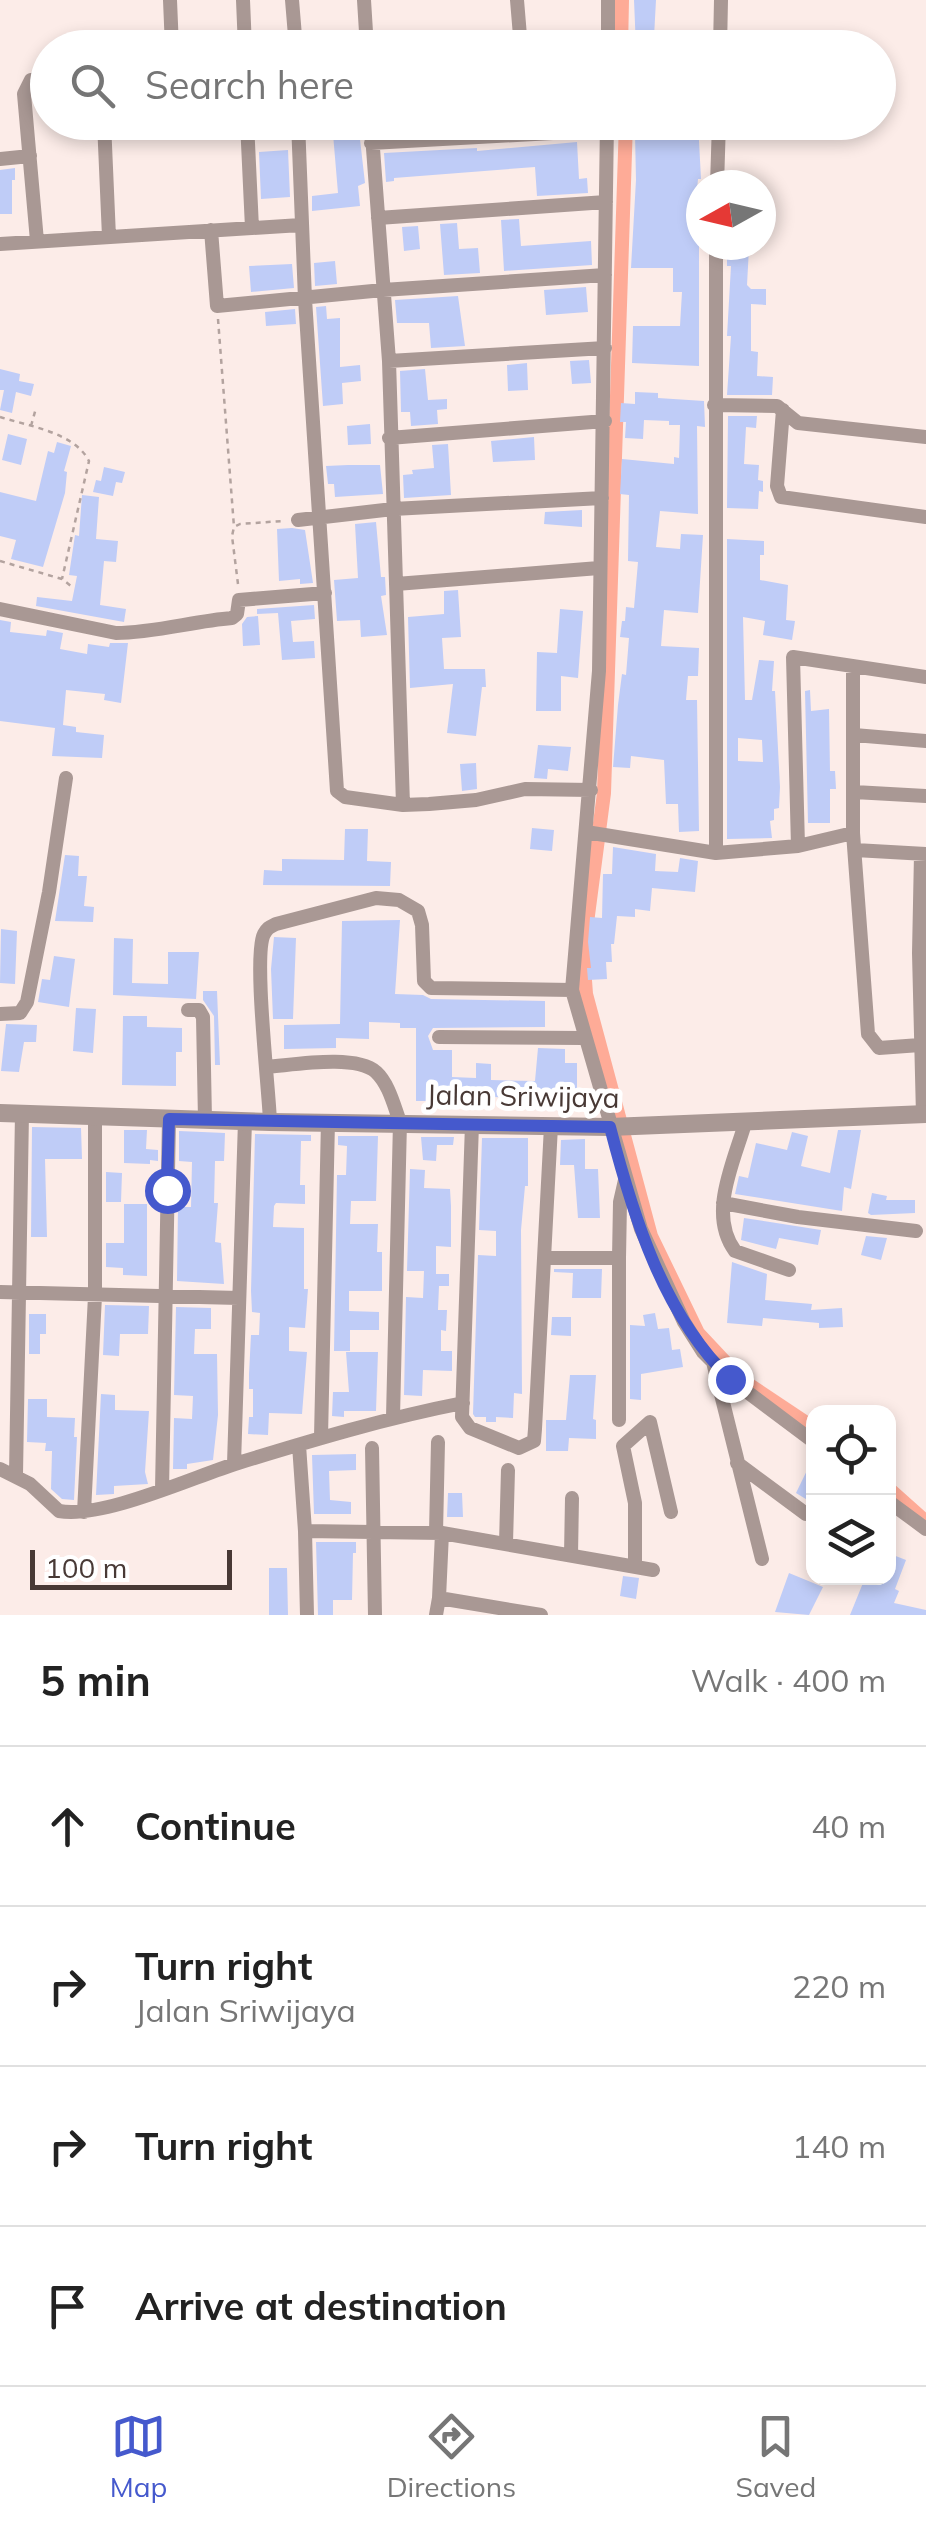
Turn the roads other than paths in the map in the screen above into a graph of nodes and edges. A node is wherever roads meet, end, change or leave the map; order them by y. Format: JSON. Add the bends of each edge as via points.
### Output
{"nodes":[{"id":1,"x":170,"y":0,"type":"edge"},
{"id":2,"x":243,"y":0,"type":"edge"},
{"id":3,"x":292,"y":0,"type":"edge"},
{"id":4,"x":364,"y":0,"type":"edge"},
{"id":5,"x":517,"y":0,"type":"edge"},
{"id":6,"x":608,"y":0,"type":"edge"},
{"id":7,"x":721,"y":0,"type":"edge"},
{"id":8,"x":171,"y":30,"type":"edge"},
{"id":9,"x":244,"y":30,"type":"edge"},
{"id":10,"x":294,"y":30,"type":"edge"},
{"id":11,"x":366,"y":30,"type":"edge"},
{"id":12,"x":520,"y":30,"type":"edge"},
{"id":13,"x":608,"y":30,"type":"edge"},
{"id":14,"x":720,"y":30,"type":"edge"},
{"id":15,"x":30,"y":81,"type":"edge"},
{"id":16,"x":105,"y":140,"type":"edge"},
{"id":17,"x":248,"y":140,"type":"edge"},
{"id":18,"x":299,"y":140,"type":"edge"},
{"id":19,"x":372,"y":140,"type":"edge"},
{"id":20,"x":401,"y":140,"type":"edge"},
{"id":21,"x":607,"y":140,"type":"edge"},
{"id":22,"x":718,"y":140,"type":"edge"},
{"id":23,"x":372,"y":143,"type":"junction"},
{"id":24,"x":30,"y":156,"type":"junction"},
{"id":25,"x":0,"y":158,"type":"edge"},
{"id":26,"x":717,"y":170,"type":"edge"},
{"id":27,"x":606,"y":202,"type":"junction"},
{"id":28,"x":378,"y":218,"type":"junction"},
{"id":29,"x":301,"y":225,"type":"junction"},
{"id":30,"x":252,"y":228,"type":"junction"},
{"id":31,"x":211,"y":230,"type":"junction"},
{"id":32,"x":109,"y":236,"type":"junction"},
{"id":33,"x":37,"y":241,"type":"junction"},
{"id":34,"x":0,"y":244,"type":"edge"},
{"id":35,"x":716,"y":260,"type":"edge"},
{"id":36,"x":605,"y":275,"type":"junction"},
{"id":37,"x":383,"y":290,"type":"junction"},
{"id":38,"x":305,"y":300,"type":"junction"},
{"id":39,"x":605,"y":348,"type":"junction"},
{"id":40,"x":388,"y":362,"type":"junction"},
{"id":41,"x":714,"y":404,"type":"junction"},
{"id":42,"x":783,"y":410,"type":"junction"},
{"id":43,"x":604,"y":421,"type":"junction"},
{"id":44,"x":926,"y":436,"type":"edge"},
{"id":45,"x":389,"y":438,"type":"junction"},
{"id":46,"x":602,"y":498,"type":"junction"},
{"id":47,"x":393,"y":509,"type":"junction"},
{"id":48,"x":926,"y":517,"type":"edge"},
{"id":49,"x":321,"y":518,"type":"junction"},
{"id":50,"x":298,"y":520,"type":"road end"},
{"id":51,"x":599,"y":568,"type":"junction"},
{"id":52,"x":396,"y":584,"type":"junction"},
{"id":53,"x":324,"y":593,"type":"junction"},
{"id":54,"x":0,"y":609,"type":"edge"},
{"id":55,"x":852,"y":666,"type":"junction"},
{"id":56,"x":926,"y":676,"type":"edge"},
{"id":57,"x":854,"y":734,"type":"junction"},
{"id":58,"x":926,"y":741,"type":"edge"},
{"id":59,"x":66,"y":778,"type":"dead end"},
{"id":60,"x":591,"y":790,"type":"junction"},
{"id":61,"x":854,"y":792,"type":"junction"},
{"id":62,"x":926,"y":796,"type":"edge"},
{"id":63,"x":403,"y":805,"type":"junction"},
{"id":64,"x":591,"y":832,"type":"junction"},
{"id":65,"x":854,"y":833,"type":"junction"},
{"id":66,"x":798,"y":846,"type":"junction"},
{"id":67,"x":855,"y":850,"type":"junction"},
{"id":68,"x":716,"y":853,"type":"junction"},
{"id":69,"x":924,"y":854,"type":"edge"},
{"id":70,"x":572,"y":990,"type":"junction"},
{"id":71,"x":188,"y":1010,"type":"dead end"},
{"id":72,"x":0,"y":1014,"type":"edge"},
{"id":73,"x":439,"y":1037,"type":"dead end"},
{"id":74,"x":584,"y":1038,"type":"junction"},
{"id":75,"x":920,"y":1045,"type":"junction"},
{"id":76,"x":268,"y":1067,"type":"junction"},
{"id":77,"x":924,"y":1093,"type":"edge"},
{"id":78,"x":0,"y":1113,"type":"edge"},
{"id":79,"x":22,"y":1113,"type":"junction"},
{"id":80,"x":924,"y":1114,"type":"edge"},
{"id":81,"x":95,"y":1116,"type":"junction"},
{"id":82,"x":169,"y":1119,"type":"junction"},
{"id":83,"x":205,"y":1120,"type":"junction"},
{"id":84,"x":746,"y":1120,"type":"junction"},
{"id":85,"x":245,"y":1121,"type":"junction"},
{"id":86,"x":328,"y":1121,"type":"junction"},
{"id":87,"x":270,"y":1122,"type":"junction"},
{"id":88,"x":400,"y":1122,"type":"junction"},
{"id":89,"x":472,"y":1124,"type":"junction"},
{"id":90,"x":550,"y":1126,"type":"junction"},
{"id":91,"x":614,"y":1127,"type":"junction"},
{"id":92,"x":625,"y":1180,"type":"junction"},
{"id":93,"x":723,"y":1203,"type":"junction"},
{"id":94,"x":916,"y":1231,"type":"dead end"},
{"id":95,"x":544,"y":1258,"type":"junction"},
{"id":96,"x":619,"y":1258,"type":"junction"},
{"id":97,"x":789,"y":1270,"type":"dead end"},
{"id":98,"x":0,"y":1292,"type":"edge"},
{"id":99,"x":20,"y":1293,"type":"junction"},
{"id":100,"x":96,"y":1296,"type":"junction"},
{"id":101,"x":165,"y":1297,"type":"junction"},
{"id":102,"x":238,"y":1298,"type":"junction"},
{"id":103,"x":713,"y":1362,"type":"junction"},
{"id":104,"x":463,"y":1403,"type":"junction"},
{"id":105,"x":393,"y":1417,"type":"junction"},
{"id":106,"x":618,"y":1420,"type":"dead end"},
{"id":107,"x":806,"y":1436,"type":"edge"},
{"id":108,"x":320,"y":1437,"type":"junction"},
{"id":109,"x":438,"y":1442,"type":"dead end"},
{"id":110,"x":298,"y":1445,"type":"junction"},
{"id":111,"x":372,"y":1448,"type":"dead end"},
{"id":112,"x":736,"y":1463,"type":"junction"},
{"id":113,"x":234,"y":1464,"type":"junction"},
{"id":114,"x":0,"y":1469,"type":"edge"},
{"id":115,"x":508,"y":1470,"type":"dead end"},
{"id":116,"x":16,"y":1475,"type":"junction"},
{"id":117,"x":162,"y":1490,"type":"junction"},
{"id":118,"x":572,"y":1498,"type":"dead end"},
{"id":119,"x":896,"y":1507,"type":"edge"},
{"id":120,"x":84,"y":1512,"type":"junction"},
{"id":121,"x":670,"y":1512,"type":"dead end"},
{"id":122,"x":806,"y":1514,"type":"dead end"},
{"id":123,"x":926,"y":1529,"type":"edge"},
{"id":124,"x":306,"y":1531,"type":"junction"},
{"id":125,"x":372,"y":1532,"type":"junction"},
{"id":126,"x":439,"y":1533,"type":"junction"},
{"id":127,"x":506,"y":1543,"type":"junction"},
{"id":128,"x":571,"y":1555,"type":"junction"},
{"id":129,"x":762,"y":1559,"type":"dead end"},
{"id":130,"x":635,"y":1567,"type":"junction"},
{"id":131,"x":653,"y":1570,"type":"dead end"},
{"id":132,"x":439,"y":1598,"type":"junction"},
{"id":133,"x":513,"y":1612,"type":"edge"},
{"id":134,"x":307,"y":1615,"type":"edge"},
{"id":135,"x":374,"y":1615,"type":"edge"},
{"id":136,"x":436,"y":1615,"type":"edge"},
{"id":137,"x":541,"y":1615,"type":"edge"}],
"edges":[{"from":1,"to":8,"type":"street"},
{"from":2,"to":9,"type":"street"},
{"from":3,"to":10,"type":"street"},
{"from":4,"to":11,"type":"street"},
{"from":5,"to":12,"type":"street"},
{"from":6,"to":13,"type":"street"},
{"from":7,"to":14,"type":"street"},
{"from":15,"to":24,"type":"street"},
{"from":16,"to":32,"type":"street"},
{"from":17,"to":30,"type":"street"},
{"from":18,"to":29,"type":"street"},
{"from":19,"to":23,"type":"street"},
{"from":20,"to":23,"type":"street"},
{"from":21,"to":27,"type":"street"},
{"from":22,"to":26,"type":"street"},
{"from":23,"to":28,"type":"street"},
{"from":24,"to":25,"type":"street"},
{"from":24,"to":33,"type":"street"},
{"from":27,"to":28,"type":"street"},
{"from":27,"to":36,"type":"street"},
{"from":28,"to":37,"type":"street"},
{"from":29,"to":30,"type":"street"},
{"from":29,"to":38,"type":"street"},
{"from":30,"to":31,"type":"street"},
{"from":31,"to":32,"type":"street"},
{"from":31,"to":38,"type":"street","via":[[217,306]]},
{"from":32,"to":33,"type":"street"},
{"from":33,"to":34,"type":"street"},
{"from":35,"to":41,"type":"street"},
{"from":36,"to":37,"type":"street"},
{"from":36,"to":39,"type":"street"},
{"from":37,"to":38,"type":"street"},
{"from":37,"to":40,"type":"street"},
{"from":38,"to":49,"type":"street"},
{"from":39,"to":40,"type":"street"},
{"from":39,"to":43,"type":"street"},
{"from":40,"to":45,"type":"street"},
{"from":41,"to":42,"type":"street"},
{"from":41,"to":68,"type":"street"},
{"from":42,"to":44,"type":"street","via":[[798,422]]},
{"from":42,"to":48,"type":"street","via":[[781,497]]},
{"from":43,"to":45,"type":"street"},
{"from":43,"to":46,"type":"street"},
{"from":45,"to":47,"type":"street"},
{"from":46,"to":47,"type":"street"},
{"from":46,"to":51,"type":"street"},
{"from":47,"to":49,"type":"street"},
{"from":47,"to":52,"type":"street"},
{"from":49,"to":50,"type":"street"},
{"from":49,"to":53,"type":"street"},
{"from":51,"to":52,"type":"street"},
{"from":51,"to":60,"type":"street"},
{"from":52,"to":63,"type":"street"},
{"from":53,"to":54,"type":"street","via":[[239,600],[232,618],[124,633]]},
{"from":53,"to":63,"type":"street","via":[[337,791]]},
{"from":55,"to":56,"type":"street"},
{"from":55,"to":57,"type":"street"},
{"from":55,"to":66,"type":"street","via":[[794,657]]},
{"from":57,"to":58,"type":"street"},
{"from":57,"to":61,"type":"street"},
{"from":59,"to":72,"type":"street","via":[[27,1002],[20,1013]]},
{"from":60,"to":63,"type":"street","via":[[525,789]]},
{"from":60,"to":64,"type":"street"},
{"from":61,"to":62,"type":"street"},
{"from":61,"to":65,"type":"street"},
{"from":64,"to":68,"type":"street"},
{"from":64,"to":70,"type":"street"},
{"from":65,"to":66,"type":"street"},
{"from":65,"to":67,"type":"street"},
{"from":66,"to":68,"type":"street"},
{"from":67,"to":69,"type":"street"},
{"from":67,"to":75,"type":"street","via":[[868,1034],[879,1048]]},
{"from":69,"to":75,"type":"street"},
{"from":70,"to":74,"type":"street"},
{"from":70,"to":76,"type":"street","via":[[431,988],[424,982],[418,911],[389,898],[346,906],[276,924],[264,935]]},
{"from":71,"to":83,"type":"street","via":[[199,1010],[203,1018]]},
{"from":73,"to":74,"type":"street"},
{"from":74,"to":91,"type":"street"},
{"from":75,"to":77,"type":"street"},
{"from":76,"to":87,"type":"street"},
{"from":76,"to":88,"type":"street","via":[[367,1066],[384,1081]]},
{"from":77,"to":80,"type":"street"},
{"from":78,"to":79,"type":"street","name":"Jalan Sriwijaya"},
{"from":79,"to":81,"type":"street","name":"Jalan Sriwijaya"},
{"from":79,"to":99,"type":"street"},
{"from":80,"to":84,"type":"street","name":"Jalan Sriwijaya"},
{"from":81,"to":82,"type":"street","name":"Jalan Sriwijaya"},
{"from":81,"to":100,"type":"street"},
{"from":82,"to":83,"type":"street","name":"Jalan Sriwijaya"},
{"from":82,"to":101,"type":"street"},
{"from":83,"to":85,"type":"street","name":"Jalan Sriwijaya"},
{"from":84,"to":91,"type":"street","name":"Jalan Sriwijaya"},
{"from":84,"to":93,"type":"street"},
{"from":85,"to":87,"type":"street","name":"Jalan Sriwijaya"},
{"from":85,"to":102,"type":"street"},
{"from":86,"to":87,"type":"street","name":"Jalan Sriwijaya"},
{"from":86,"to":88,"type":"street","name":"Jalan Sriwijaya"},
{"from":86,"to":108,"type":"street"},
{"from":88,"to":89,"type":"street","name":"Jalan Sriwijaya"},
{"from":88,"to":105,"type":"street"},
{"from":89,"to":90,"type":"street","name":"Jalan Sriwijaya"},
{"from":89,"to":104,"type":"street"},
{"from":90,"to":91,"type":"street","name":"Jalan Sriwijaya"},
{"from":90,"to":95,"type":"street"},
{"from":91,"to":92,"type":"street"},
{"from":92,"to":96,"type":"street"},
{"from":92,"to":103,"type":"street","via":[[662,1280]]},
{"from":93,"to":94,"type":"street"},
{"from":93,"to":97,"type":"street","via":[[724,1231],[734,1251]]},
{"from":95,"to":96,"type":"street"},
{"from":95,"to":104,"type":"street","via":[[534,1441],[519,1448],[470,1428],[462,1418]]},
{"from":96,"to":106,"type":"street"},
{"from":98,"to":99,"type":"street"},
{"from":99,"to":100,"type":"street"},
{"from":99,"to":116,"type":"street"},
{"from":100,"to":101,"type":"street"},
{"from":100,"to":120,"type":"street"},
{"from":101,"to":102,"type":"street"},
{"from":101,"to":117,"type":"street"},
{"from":102,"to":113,"type":"street"},
{"from":103,"to":107,"type":"street"},
{"from":103,"to":112,"type":"street"},
{"from":104,"to":105,"type":"street"},
{"from":105,"to":108,"type":"street"},
{"from":108,"to":110,"type":"street"},
{"from":109,"to":126,"type":"street"},
{"from":110,"to":113,"type":"street"},
{"from":110,"to":124,"type":"street"},
{"from":111,"to":125,"type":"street"},
{"from":112,"to":122,"type":"street"},
{"from":112,"to":129,"type":"street"},
{"from":113,"to":117,"type":"street"},
{"from":114,"to":116,"type":"street"},
{"from":115,"to":127,"type":"street"},
{"from":116,"to":120,"type":"street","via":[[59,1511]]},
{"from":117,"to":120,"type":"street"},
{"from":118,"to":128,"type":"street"},
{"from":119,"to":123,"type":"street"},
{"from":121,"to":130,"type":"street","via":[[650,1422],[623,1446],[636,1502]]},
{"from":124,"to":125,"type":"street"},
{"from":124,"to":134,"type":"street"},
{"from":125,"to":126,"type":"street"},
{"from":125,"to":135,"type":"street"},
{"from":126,"to":127,"type":"street"},
{"from":126,"to":132,"type":"street"},
{"from":127,"to":128,"type":"street"},
{"from":128,"to":130,"type":"street"},
{"from":130,"to":131,"type":"street"},
{"from":132,"to":133,"type":"street"},
{"from":132,"to":136,"type":"street"},
{"from":133,"to":137,"type":"street"}]}
